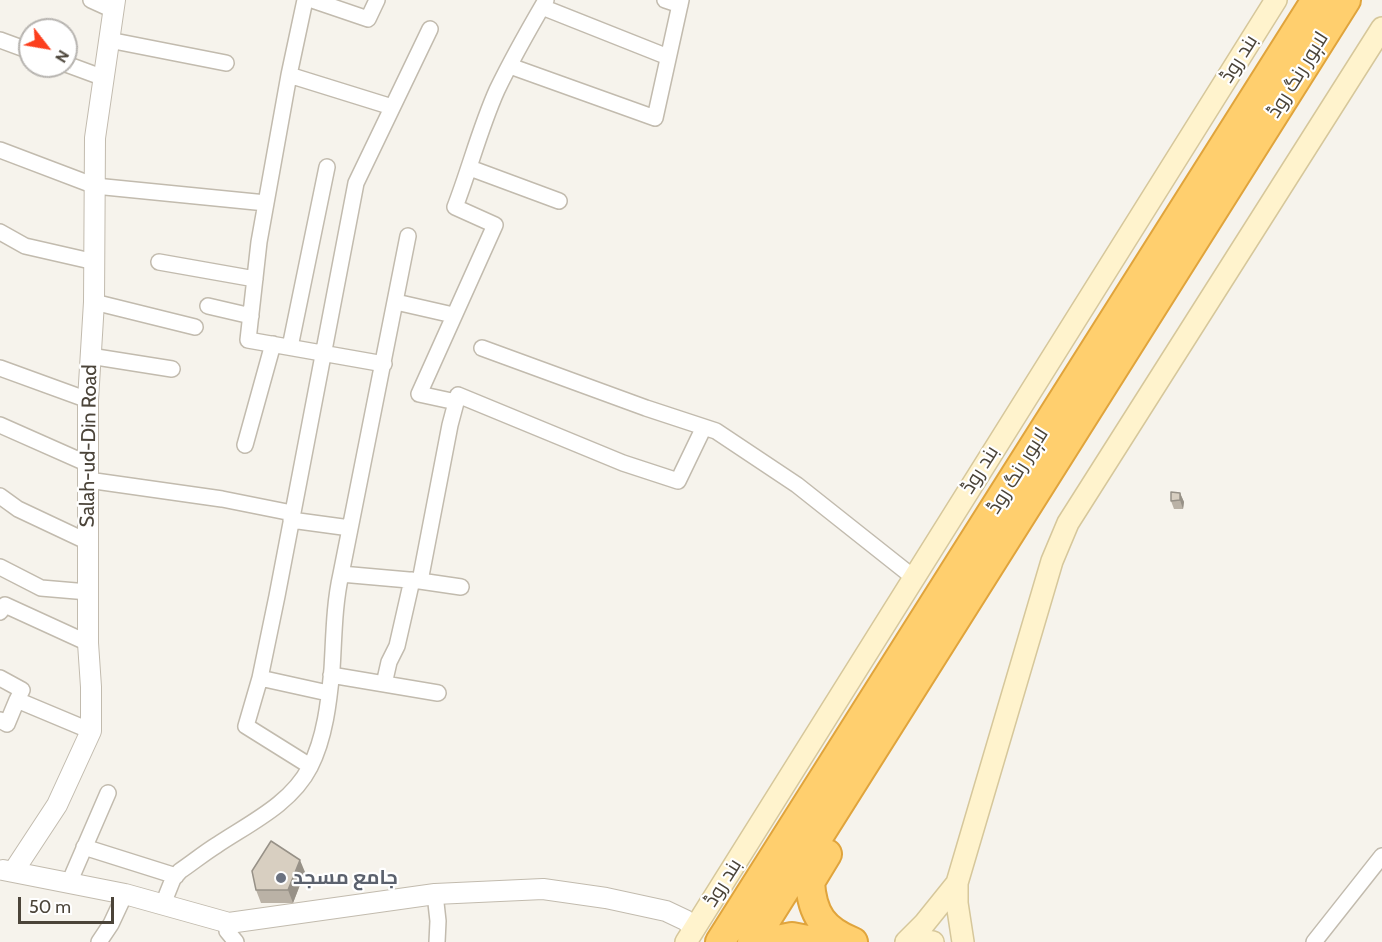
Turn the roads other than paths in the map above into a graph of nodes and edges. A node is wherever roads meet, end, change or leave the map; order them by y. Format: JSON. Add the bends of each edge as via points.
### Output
{"nodes":[{"id":1,"x":92,"y":0,"type":"edge"},
{"id":2,"x":305,"y":0,"type":"edge"},
{"id":3,"x":312,"y":0,"type":"edge"},
{"id":4,"x":377,"y":0,"type":"edge"},
{"id":5,"x":1276,"y":0,"type":"edge"},
{"id":6,"x":1316,"y":0,"type":"edge"},
{"id":7,"x":1346,"y":0,"type":"edge"},
{"id":8,"x":675,"y":2,"type":"edge"},
{"id":9,"x":544,"y":4,"type":"edge"},
{"id":10,"x":114,"y":5,"type":"edge"},
{"id":11,"x":1382,"y":28,"type":"edge"},
{"id":12,"x":430,"y":30,"type":"dead end"},
{"id":13,"x":109,"y":39,"type":"junction"},
{"id":14,"x":0,"y":40,"type":"edge"},
{"id":15,"x":18,"y":47,"type":"edge"},
{"id":16,"x":668,"y":57,"type":"junction"},
{"id":17,"x":226,"y":63,"type":"dead end"},
{"id":18,"x":510,"y":66,"type":"junction"},
{"id":19,"x":78,"y":68,"type":"edge"},
{"id":20,"x":289,"y":75,"type":"junction"},
{"id":21,"x":104,"y":78,"type":"junction"},
{"id":22,"x":392,"y":108,"type":"junction"},
{"id":23,"x":0,"y":150,"type":"edge"},
{"id":24,"x":327,"y":166,"type":"dead end"},
{"id":25,"x":470,"y":168,"type":"junction"},
{"id":26,"x":95,"y":186,"type":"junction"},
{"id":27,"x":559,"y":201,"type":"dead end"},
{"id":28,"x":266,"y":203,"type":"junction"},
{"id":29,"x":0,"y":232,"type":"edge"},
{"id":30,"x":408,"y":236,"type":"dead end"},
{"id":31,"x":94,"y":262,"type":"junction"},
{"id":32,"x":159,"y":262,"type":"dead end"},
{"id":33,"x":255,"y":279,"type":"junction"},
{"id":34,"x":94,"y":302,"type":"junction"},
{"id":35,"x":396,"y":302,"type":"junction"},
{"id":36,"x":208,"y":306,"type":"dead end"},
{"id":37,"x":453,"y":315,"type":"junction"},
{"id":38,"x":251,"y":316,"type":"junction"},
{"id":39,"x":195,"y":327,"type":"dead end"},
{"id":40,"x":273,"y":344,"type":"junction"},
{"id":41,"x":290,"y":347,"type":"junction"},
{"id":42,"x":482,"y":348,"type":"dead end"},
{"id":43,"x":323,"y":353,"type":"junction"},
{"id":44,"x":90,"y":356,"type":"junction"},
{"id":45,"x":384,"y":364,"type":"junction"},
{"id":46,"x":0,"y":369,"type":"edge"},
{"id":47,"x":172,"y":369,"type":"dead end"},
{"id":48,"x":88,"y":400,"type":"junction"},
{"id":49,"x":456,"y":402,"type":"junction"},
{"id":50,"x":0,"y":425,"type":"edge"},
{"id":51,"x":704,"y":427,"type":"junction"},
{"id":52,"x":245,"y":446,"type":"dead end"},
{"id":53,"x":88,"y":472,"type":"junction"},
{"id":54,"x":0,"y":496,"type":"edge"},
{"id":55,"x":292,"y":516,"type":"junction"},
{"id":56,"x":351,"y":528,"type":"junction"},
{"id":57,"x":88,"y":542,"type":"junction"},
{"id":58,"x":1002,"y":545,"type":"junction"},
{"id":59,"x":0,"y":567,"type":"edge"},
{"id":60,"x":341,"y":574,"type":"junction"},
{"id":61,"x":913,"y":577,"type":"junction"},
{"id":62,"x":416,"y":580,"type":"junction"},
{"id":63,"x":461,"y":586,"type":"dead end"},
{"id":64,"x":88,"y":592,"type":"junction"},
{"id":65,"x":0,"y":612,"type":"edge"},
{"id":66,"x":88,"y":643,"type":"junction"},
{"id":67,"x":331,"y":675,"type":"junction"},
{"id":68,"x":0,"y":678,"type":"edge"},
{"id":69,"x":260,"y":678,"type":"junction"},
{"id":70,"x":384,"y":684,"type":"junction"},
{"id":71,"x":328,"y":693,"type":"junction"},
{"id":72,"x":438,"y":693,"type":"dead end"},
{"id":73,"x":17,"y":700,"type":"junction"},
{"id":74,"x":0,"y":720,"type":"edge"},
{"id":75,"x":91,"y":731,"type":"junction"},
{"id":76,"x":310,"y":766,"type":"junction"},
{"id":77,"x":108,"y":793,"type":"dead end"},
{"id":78,"x":84,"y":847,"type":"junction"},
{"id":79,"x":1382,"y":856,"type":"edge"},
{"id":80,"x":6,"y":870,"type":"edge"},
{"id":81,"x":176,"y":876,"type":"junction"},
{"id":82,"x":69,"y":883,"type":"junction"},
{"id":83,"x":957,"y":883,"type":"junction"},
{"id":84,"x":125,"y":894,"type":"junction"},
{"id":85,"x":435,"y":894,"type":"junction"},
{"id":86,"x":163,"y":904,"type":"junction"},
{"id":87,"x":229,"y":923,"type":"junction"},
{"id":88,"x":690,"y":935,"type":"edge"},
{"id":89,"x":99,"y":942,"type":"edge"},
{"id":90,"x":236,"y":942,"type":"edge"},
{"id":91,"x":437,"y":942,"type":"edge"},
{"id":92,"x":720,"y":942,"type":"edge"},
{"id":93,"x":752,"y":942,"type":"edge"},
{"id":94,"x":768,"y":942,"type":"edge"},
{"id":95,"x":818,"y":942,"type":"edge"},
{"id":96,"x":853,"y":942,"type":"edge"},
{"id":97,"x":906,"y":942,"type":"edge"},
{"id":98,"x":912,"y":942,"type":"edge"},
{"id":99,"x":933,"y":942,"type":"edge"},
{"id":100,"x":963,"y":942,"type":"edge"},
{"id":101,"x":1314,"y":942,"type":"edge"}],
"edges":[{"from":1,"to":10,"type":"street"},
{"from":2,"to":20,"type":"street"},
{"from":3,"to":4,"type":"street","via":[[368,19]]},
{"from":5,"to":61,"type":"main road","name":"بند روڈ"},
{"from":6,"to":92,"type":"highway","name":"لاہور رنگ روڈ"},
{"from":7,"to":58,"type":"highway","name":"لاہور رنگ روڈ"},
{"from":8,"to":16,"type":"street"},
{"from":9,"to":16,"type":"street"},
{"from":9,"to":18,"type":"street"},
{"from":10,"to":13,"type":"street","name":"Salah-ud-Din Road"},
{"from":11,"to":83,"type":"main road","via":[[1068,523],[1053,561]]},
{"from":12,"to":22,"type":"street"},
{"from":13,"to":17,"type":"street"},
{"from":13,"to":21,"type":"street","name":"Salah-ud-Din Road"},
{"from":14,"to":15,"type":"street"},
{"from":16,"to":18,"type":"street","via":[[655,118]]},
{"from":18,"to":25,"type":"street","via":[[481,129]]},
{"from":19,"to":21,"type":"street"},
{"from":20,"to":22,"type":"street"},
{"from":20,"to":28,"type":"street"},
{"from":21,"to":26,"type":"street","name":"Salah-ud-Din Road"},
{"from":22,"to":43,"type":"street","via":[[356,183]]},
{"from":23,"to":26,"type":"street"},
{"from":24,"to":41,"type":"street"},
{"from":25,"to":27,"type":"street"},
{"from":25,"to":37,"type":"street","via":[[455,207],[495,225]]},
{"from":26,"to":28,"type":"street"},
{"from":26,"to":31,"type":"street","name":"Salah-ud-Din Road"},
{"from":28,"to":33,"type":"street"},
{"from":29,"to":31,"type":"street","via":[[25,246]]},
{"from":30,"to":35,"type":"street"},
{"from":31,"to":34,"type":"street","name":"Salah-ud-Din Road"},
{"from":32,"to":33,"type":"street"},
{"from":33,"to":38,"type":"street"},
{"from":34,"to":39,"type":"street"},
{"from":34,"to":44,"type":"street","name":"Salah-ud-Din Road"},
{"from":35,"to":37,"type":"street"},
{"from":35,"to":45,"type":"street"},
{"from":36,"to":38,"type":"street"},
{"from":37,"to":49,"type":"street","via":[[419,394]]},
{"from":38,"to":40,"type":"street","via":[[248,340]]},
{"from":40,"to":41,"type":"street"},
{"from":40,"to":52,"type":"street"},
{"from":41,"to":43,"type":"street"},
{"from":42,"to":51,"type":"street"},
{"from":43,"to":45,"type":"street"},
{"from":43,"to":55,"type":"street"},
{"from":44,"to":47,"type":"street"},
{"from":44,"to":48,"type":"street","name":"Salah-ud-Din Road"},
{"from":45,"to":56,"type":"street"},
{"from":46,"to":48,"type":"street"},
{"from":48,"to":53,"type":"street","name":"Salah-ud-Din Road"},
{"from":49,"to":51,"type":"street","via":[[458,395],[623,463],[678,481]]},
{"from":49,"to":62,"type":"street"},
{"from":50,"to":53,"type":"street"},
{"from":51,"to":61,"type":"street","via":[[740,445],[797,485]]},
{"from":53,"to":55,"type":"street"},
{"from":53,"to":57,"type":"street","name":"Salah-ud-Din Road"},
{"from":54,"to":57,"type":"street","via":[[18,509]]},
{"from":55,"to":56,"type":"street"},
{"from":55,"to":69,"type":"street"},
{"from":56,"to":60,"type":"street"},
{"from":57,"to":64,"type":"street","name":"Salah-ud-Din Road"},
{"from":58,"to":93,"type":"highway","name":"لاہور رنگ روڈ"},
{"from":58,"to":96,"type":"highway","via":[[965,628],[810,882],[816,913],[823,923]]},
{"from":59,"to":64,"type":"street","via":[[41,588]]},
{"from":60,"to":62,"type":"street"},
{"from":60,"to":67,"type":"street","via":[[336,594]]},
{"from":61,"to":88,"type":"main road","name":"بند روڈ"},
{"from":62,"to":63,"type":"street"},
{"from":62,"to":70,"type":"street"},
{"from":64,"to":66,"type":"street","name":"Salah-ud-Din Road"},
{"from":65,"to":66,"type":"street","via":[[5,605]]},
{"from":66,"to":75,"type":"street","name":"Salah-ud-Din Road"},
{"from":67,"to":70,"type":"street"},
{"from":67,"to":71,"type":"street"},
{"from":68,"to":73,"type":"street","via":[[22,690]]},
{"from":69,"to":71,"type":"street"},
{"from":69,"to":76,"type":"street","via":[[246,726]]},
{"from":70,"to":72,"type":"street"},
{"from":71,"to":76,"type":"street"},
{"from":73,"to":74,"type":"street","via":[[7,724]]},
{"from":73,"to":75,"type":"street"},
{"from":75,"to":80,"type":"street","name":"Salah-ud-Din Road","via":[[57,805]]},
{"from":76,"to":81,"type":"street","via":[[299,784],[279,803]]},
{"from":77,"to":78,"type":"street"},
{"from":78,"to":81,"type":"street"},
{"from":78,"to":82,"type":"street"},
{"from":79,"to":101,"type":"street"},
{"from":80,"to":82,"type":"street"},
{"from":81,"to":86,"type":"street"},
{"from":82,"to":84,"type":"street"},
{"from":83,"to":97,"type":"main road"},
{"from":83,"to":100,"type":"main road"},
{"from":84,"to":86,"type":"street"},
{"from":84,"to":89,"type":"street"},
{"from":85,"to":87,"type":"street"},
{"from":85,"to":88,"type":"street","via":[[543,889],[606,898],[666,911],[685,920]]},
{"from":85,"to":91,"type":"street"},
{"from":86,"to":87,"type":"street"},
{"from":87,"to":90,"type":"street","via":[[227,930]]},
{"from":94,"to":95,"type":"highway","via":[[792,937]]},
{"from":98,"to":99,"type":"main road"}]}
